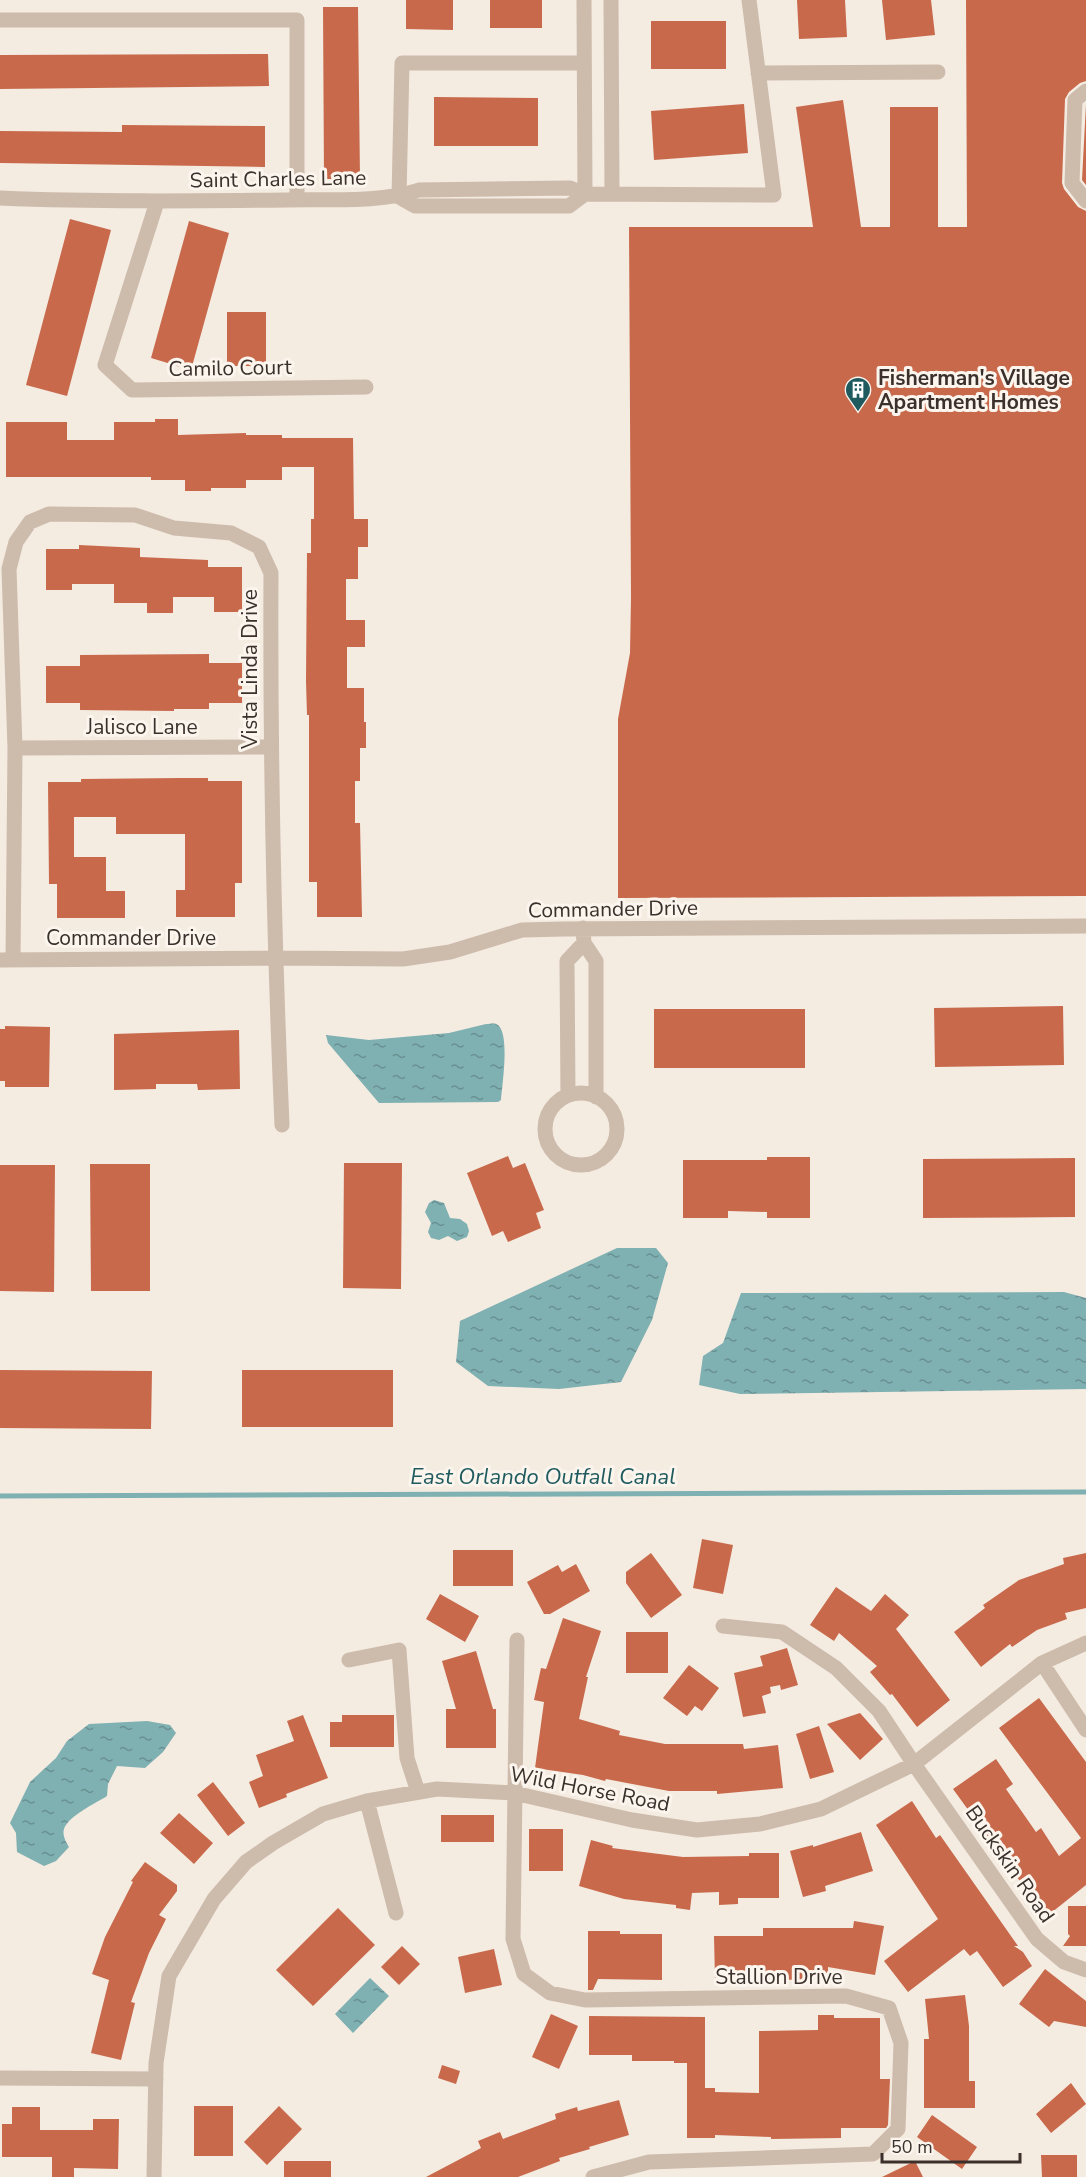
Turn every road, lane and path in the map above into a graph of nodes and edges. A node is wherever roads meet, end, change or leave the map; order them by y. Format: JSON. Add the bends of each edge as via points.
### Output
{"nodes":[{"id":1,"x":584,"y":0,"type":"edge"},
{"id":2,"x":611,"y":0,"type":"edge"},
{"id":3,"x":749,"y":0,"type":"edge"},
{"id":4,"x":0,"y":20,"type":"edge"},
{"id":5,"x":584,"y":63,"type":"junction"},
{"id":6,"x":939,"y":72,"type":"dead end"},
{"id":7,"x":758,"y":73,"type":"junction"},
{"id":8,"x":1086,"y":91,"type":"edge"},
{"id":9,"x":585,"y":194,"type":"junction"},
{"id":10,"x":612,"y":194,"type":"junction"},
{"id":11,"x":399,"y":197,"type":"junction"},
{"id":12,"x":0,"y":198,"type":"edge"},
{"id":13,"x":297,"y":200,"type":"junction"},
{"id":14,"x":1086,"y":201,"type":"edge"},
{"id":15,"x":157,"y":202,"type":"junction"},
{"id":16,"x":366,"y":387,"type":"dead end"},
{"id":17,"x":270,"y":747,"type":"junction"},
{"id":18,"x":15,"y":748,"type":"junction"},
{"id":19,"x":1086,"y":926,"type":"edge"},
{"id":20,"x":583,"y":936,"type":"junction"},
{"id":21,"x":274,"y":958,"type":"junction"},
{"id":22,"x":6,"y":960,"type":"edge"},
{"id":23,"x":568,"y":1095,"type":"junction"},
{"id":24,"x":596,"y":1096,"type":"junction"},
{"id":25,"x":282,"y":1125,"type":"dead end"},
{"id":26,"x":723,"y":1626,"type":"dead end"},
{"id":27,"x":517,"y":1640,"type":"dead end"},
{"id":28,"x":1086,"y":1643,"type":"edge"},
{"id":29,"x":349,"y":1660,"type":"dead end"},
{"id":30,"x":1042,"y":1663,"type":"junction"},
{"id":31,"x":1086,"y":1730,"type":"edge"},
{"id":32,"x":914,"y":1764,"type":"junction"},
{"id":33,"x":418,"y":1792,"type":"junction"},
{"id":34,"x":514,"y":1793,"type":"junction"},
{"id":35,"x":367,"y":1801,"type":"junction"},
{"id":36,"x":396,"y":1913,"type":"dead end"},
{"id":37,"x":1086,"y":1970,"type":"edge"},
{"id":38,"x":0,"y":2078,"type":"edge"},
{"id":39,"x":156,"y":2079,"type":"junction"},
{"id":40,"x":154,"y":2177,"type":"edge"},
{"id":41,"x":593,"y":2177,"type":"edge"}],
"edges":[{"from":1,"to":5,"type":"street"},
{"from":2,"to":10,"type":"street"},
{"from":3,"to":7,"type":"street"},
{"from":4,"to":13,"type":"street","via":[[297,20]]},
{"from":5,"to":9,"type":"street"},
{"from":5,"to":11,"type":"street","via":[[402,63]]},
{"from":6,"to":7,"type":"street"},
{"from":7,"to":10,"type":"street","name":"Saint Charles Lane","via":[[774,195]]},
{"from":8,"to":14,"type":"street","via":[[1075,100],[1072,183]]},
{"from":9,"to":10,"type":"street","name":"Saint Charles Lane"},
{"from":9,"to":11,"type":"street","name":"Saint Charles Lane","via":[[570,188],[419,190]]},
{"from":11,"to":13,"type":"street","name":"Saint Charles Lane"},
{"from":12,"to":15,"type":"street","name":"Saint Charles Lane"},
{"from":13,"to":15,"type":"street","name":"Saint Charles Lane"},
{"from":15,"to":16,"type":"street","name":"Camilo Court","via":[[105,365],[132,390]]},
{"from":17,"to":18,"type":"street","name":"Jalisco Lane"},
{"from":17,"to":18,"type":"street","name":"Vista Linda Drive","via":[[272,573],[259,547],[231,533],[174,528],[135,514],[49,514],[30,522],[15,542],[9,569]]},
{"from":17,"to":21,"type":"street","name":"Vista Linda Drive"},
{"from":18,"to":22,"type":"street"},
{"from":19,"to":20,"type":"street","name":"Commander Drive"},
{"from":20,"to":21,"type":"street","name":"Commander Drive","via":[[522,930],[450,952],[403,960]]},
{"from":20,"to":23,"type":"street","via":[[567,961]]},
{"from":20,"to":24,"type":"street","via":[[596,961]]},
{"from":21,"to":22,"type":"street","name":"Commander Drive"},
{"from":21,"to":25,"type":"street","name":"Vista Linda Drive"},
{"from":23,"to":24,"type":"street"},
{"from":23,"to":24,"type":"street","via":[[546,1116],[546,1140],[554,1154],[575,1165],[598,1161],[614,1142],[615,1119],[610,1108]]},
{"from":26,"to":32,"type":"street","name":"Buckskin Road","via":[[782,1632],[836,1668],[879,1711]]},
{"from":27,"to":34,"type":"street"},
{"from":28,"to":30,"type":"street","name":"Wild Horse Road"},
{"from":29,"to":33,"type":"street","via":[[399,1650],[407,1758]]},
{"from":30,"to":31,"type":"street"},
{"from":30,"to":32,"type":"street","name":"Wild Horse Road"},
{"from":32,"to":34,"type":"street","name":"Wild Horse Road","via":[[821,1809],[759,1824],[697,1830],[632,1820]]},
{"from":32,"to":37,"type":"street","name":"Buckskin Road","via":[[1036,1939],[1064,1962]]},
{"from":33,"to":34,"type":"street","name":"Wild Horse Road"},
{"from":33,"to":35,"type":"street","name":"Wild Horse Road"},
{"from":34,"to":41,"type":"street","name":"Stallion Drive","via":[[513,1940],[524,1974],[550,1993],[585,2000],[846,1996],[889,2008],[901,2043],[898,2129],[873,2154],[649,2162]]},
{"from":35,"to":36,"type":"street"},
{"from":35,"to":39,"type":"street","name":"Wild Horse Road","via":[[323,1814],[273,1843],[246,1862],[214,1899],[169,1976]]},
{"from":38,"to":39,"type":"street"},
{"from":39,"to":40,"type":"street","name":"Wild Horse Road"}]}
